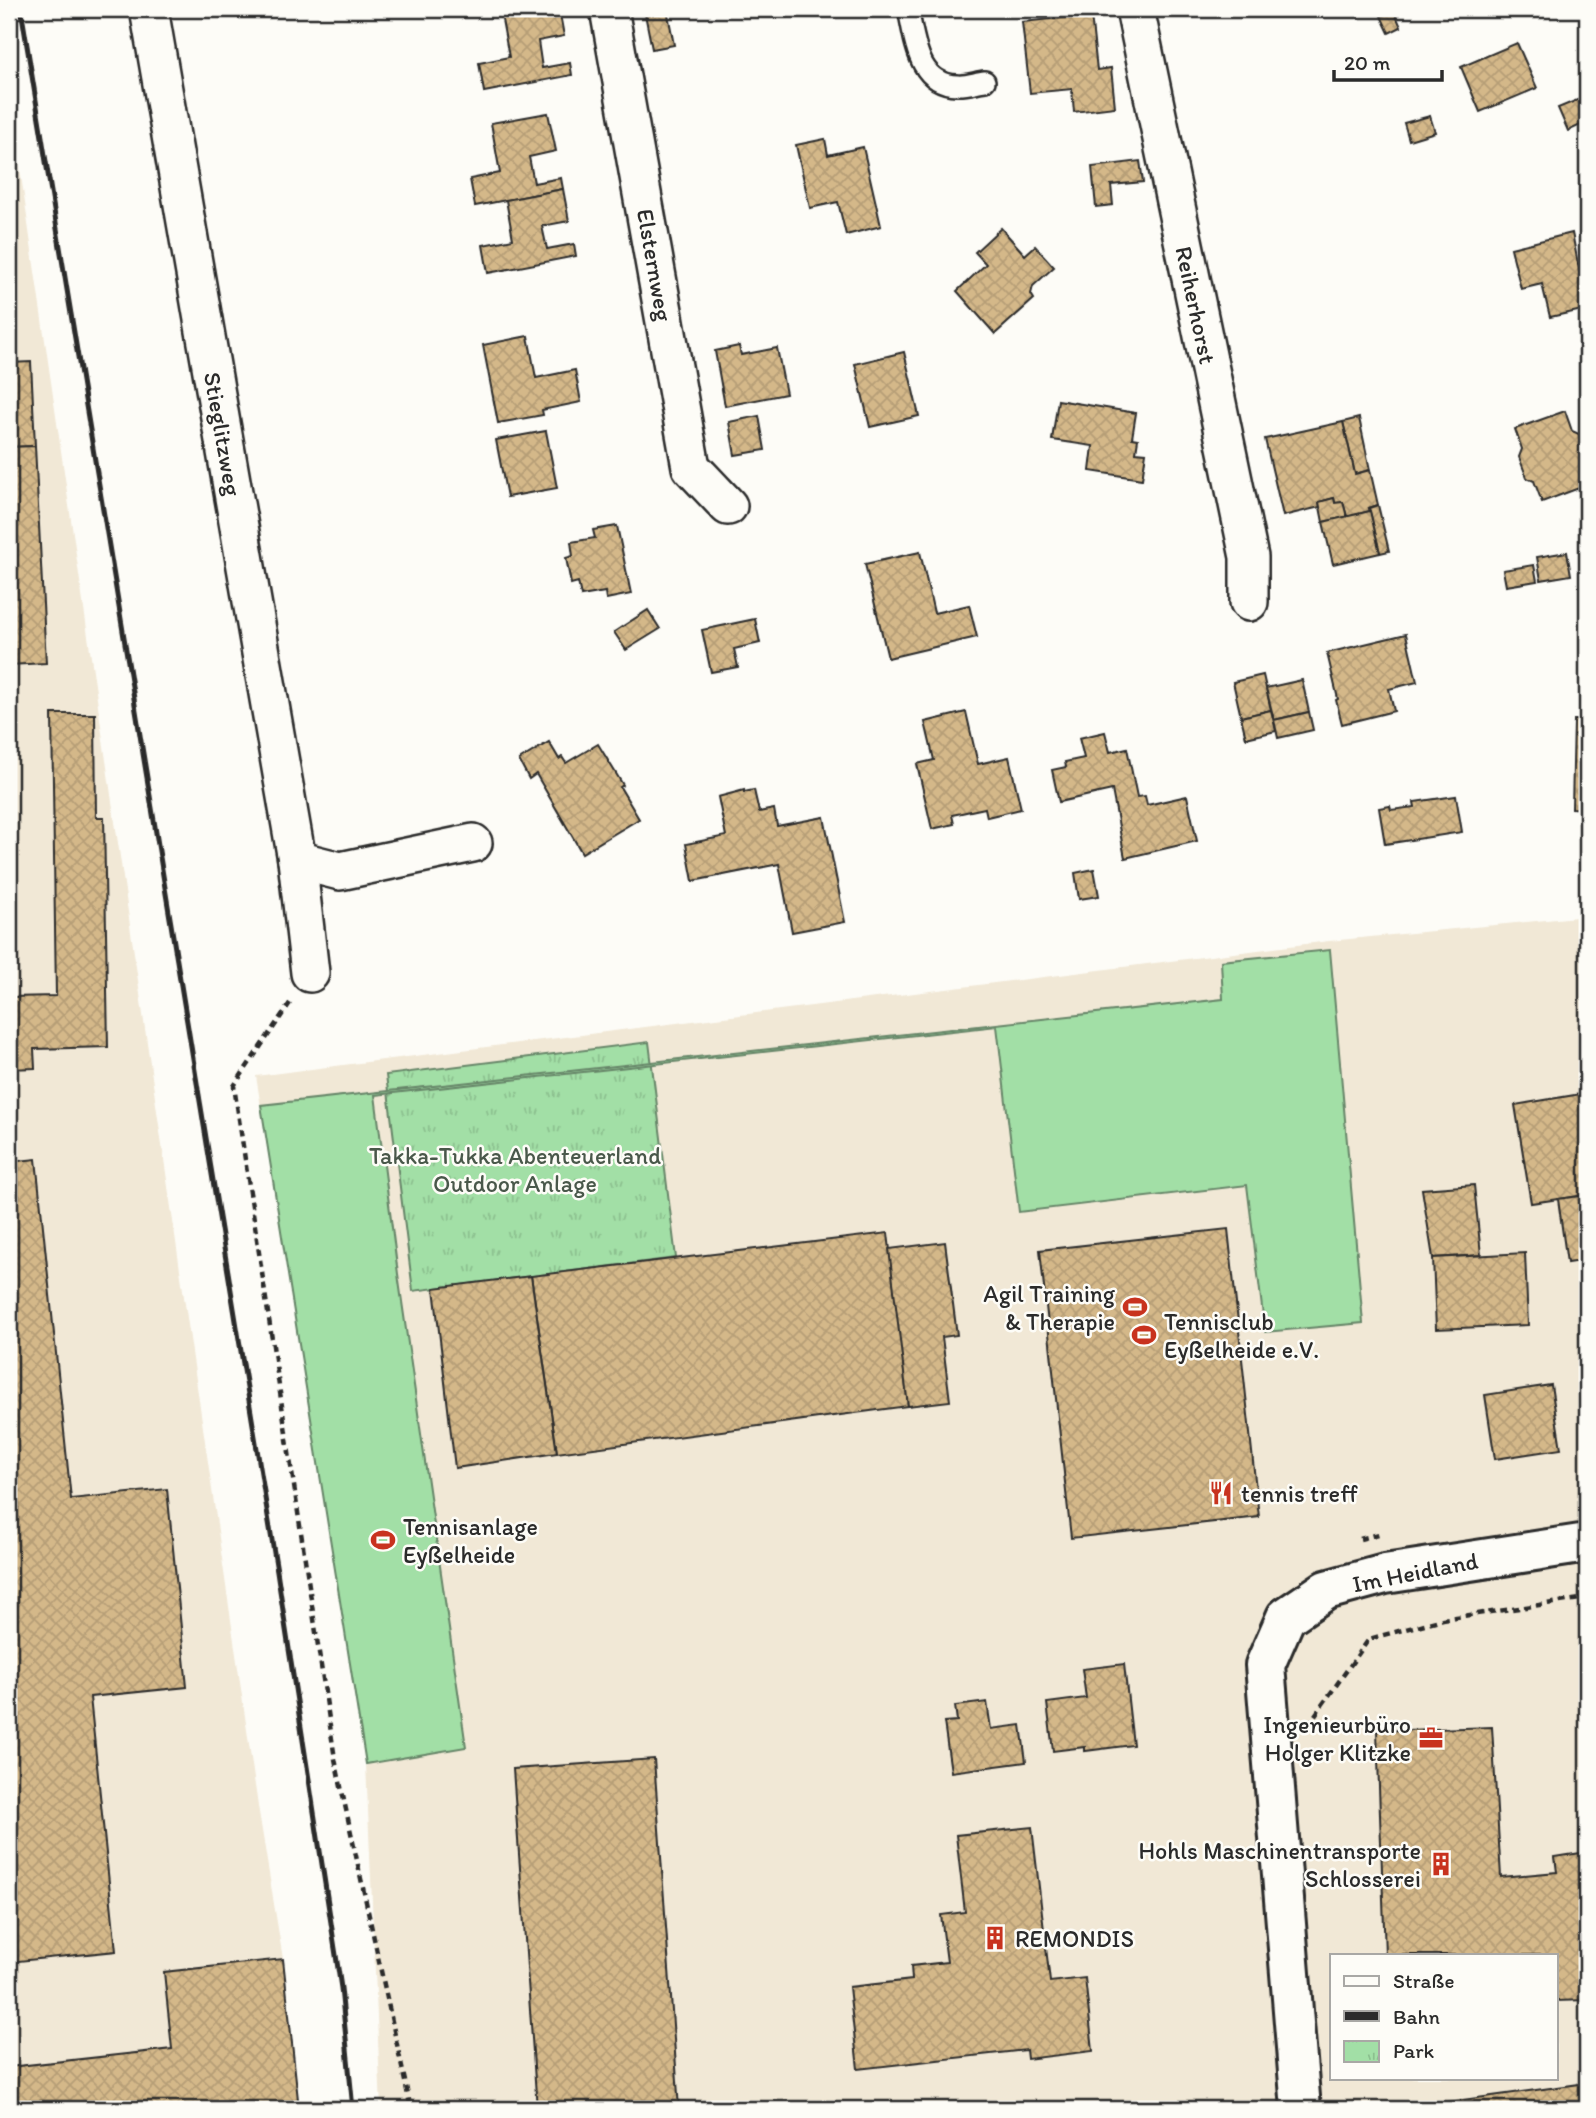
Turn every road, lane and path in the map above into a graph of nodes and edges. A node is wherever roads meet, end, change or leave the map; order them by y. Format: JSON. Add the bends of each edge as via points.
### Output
{"nodes":[{"id":1,"x":149,"y":9,"type":"edge"},
{"id":2,"x":608,"y":9,"type":"edge"},
{"id":3,"x":908,"y":9,"type":"edge"},
{"id":4,"x":1135,"y":9,"type":"edge"},
{"id":5,"x":985,"y":81,"type":"dead end"},
{"id":6,"x":728,"y":506,"type":"dead end"},
{"id":7,"x":1249,"y":602,"type":"dead end"},
{"id":8,"x":473,"y":843,"type":"dead end"},
{"id":9,"x":297,"y":860,"type":"junction"},
{"id":10,"x":310,"y":973,"type":"joint"},
{"id":11,"x":1381,"y":1534,"type":"dead end"},
{"id":12,"x":1355,"y":1541,"type":"dead end"},
{"id":13,"x":1587,"y":1543,"type":"edge"},
{"id":14,"x":1587,"y":1598,"type":"edge"},
{"id":15,"x":1302,"y":1734,"type":"dead end"},
{"id":16,"x":411,"y":2109,"type":"edge"},
{"id":17,"x":1301,"y":2109,"type":"edge"}],
"edges":[{"from":1,"to":9,"type":"street","name":"Stieglitzweg"},
{"from":2,"to":6,"type":"street","name":"Elsternweg","via":[[691,467]]},
{"from":3,"to":5,"type":"lane","via":[[919,58],[928,73],[959,86]]},
{"from":4,"to":7,"type":"street","name":"Reiherhorst","via":[[1249,557]]},
{"from":8,"to":9,"type":"street","via":[[340,872]]},
{"from":9,"to":10,"type":"street","name":"Stieglitzweg"},
{"from":10,"to":16,"type":"path","via":[[234,1086],[335,1759]]},
{"from":11,"to":12,"type":"path"},
{"from":13,"to":17,"type":"street","name":"Im Heidland","via":[[1385,1574],[1326,1590],[1286,1617],[1265,1665]]},
{"from":14,"to":15,"type":"path","via":[[1443,1619],[1369,1639]]}]}
